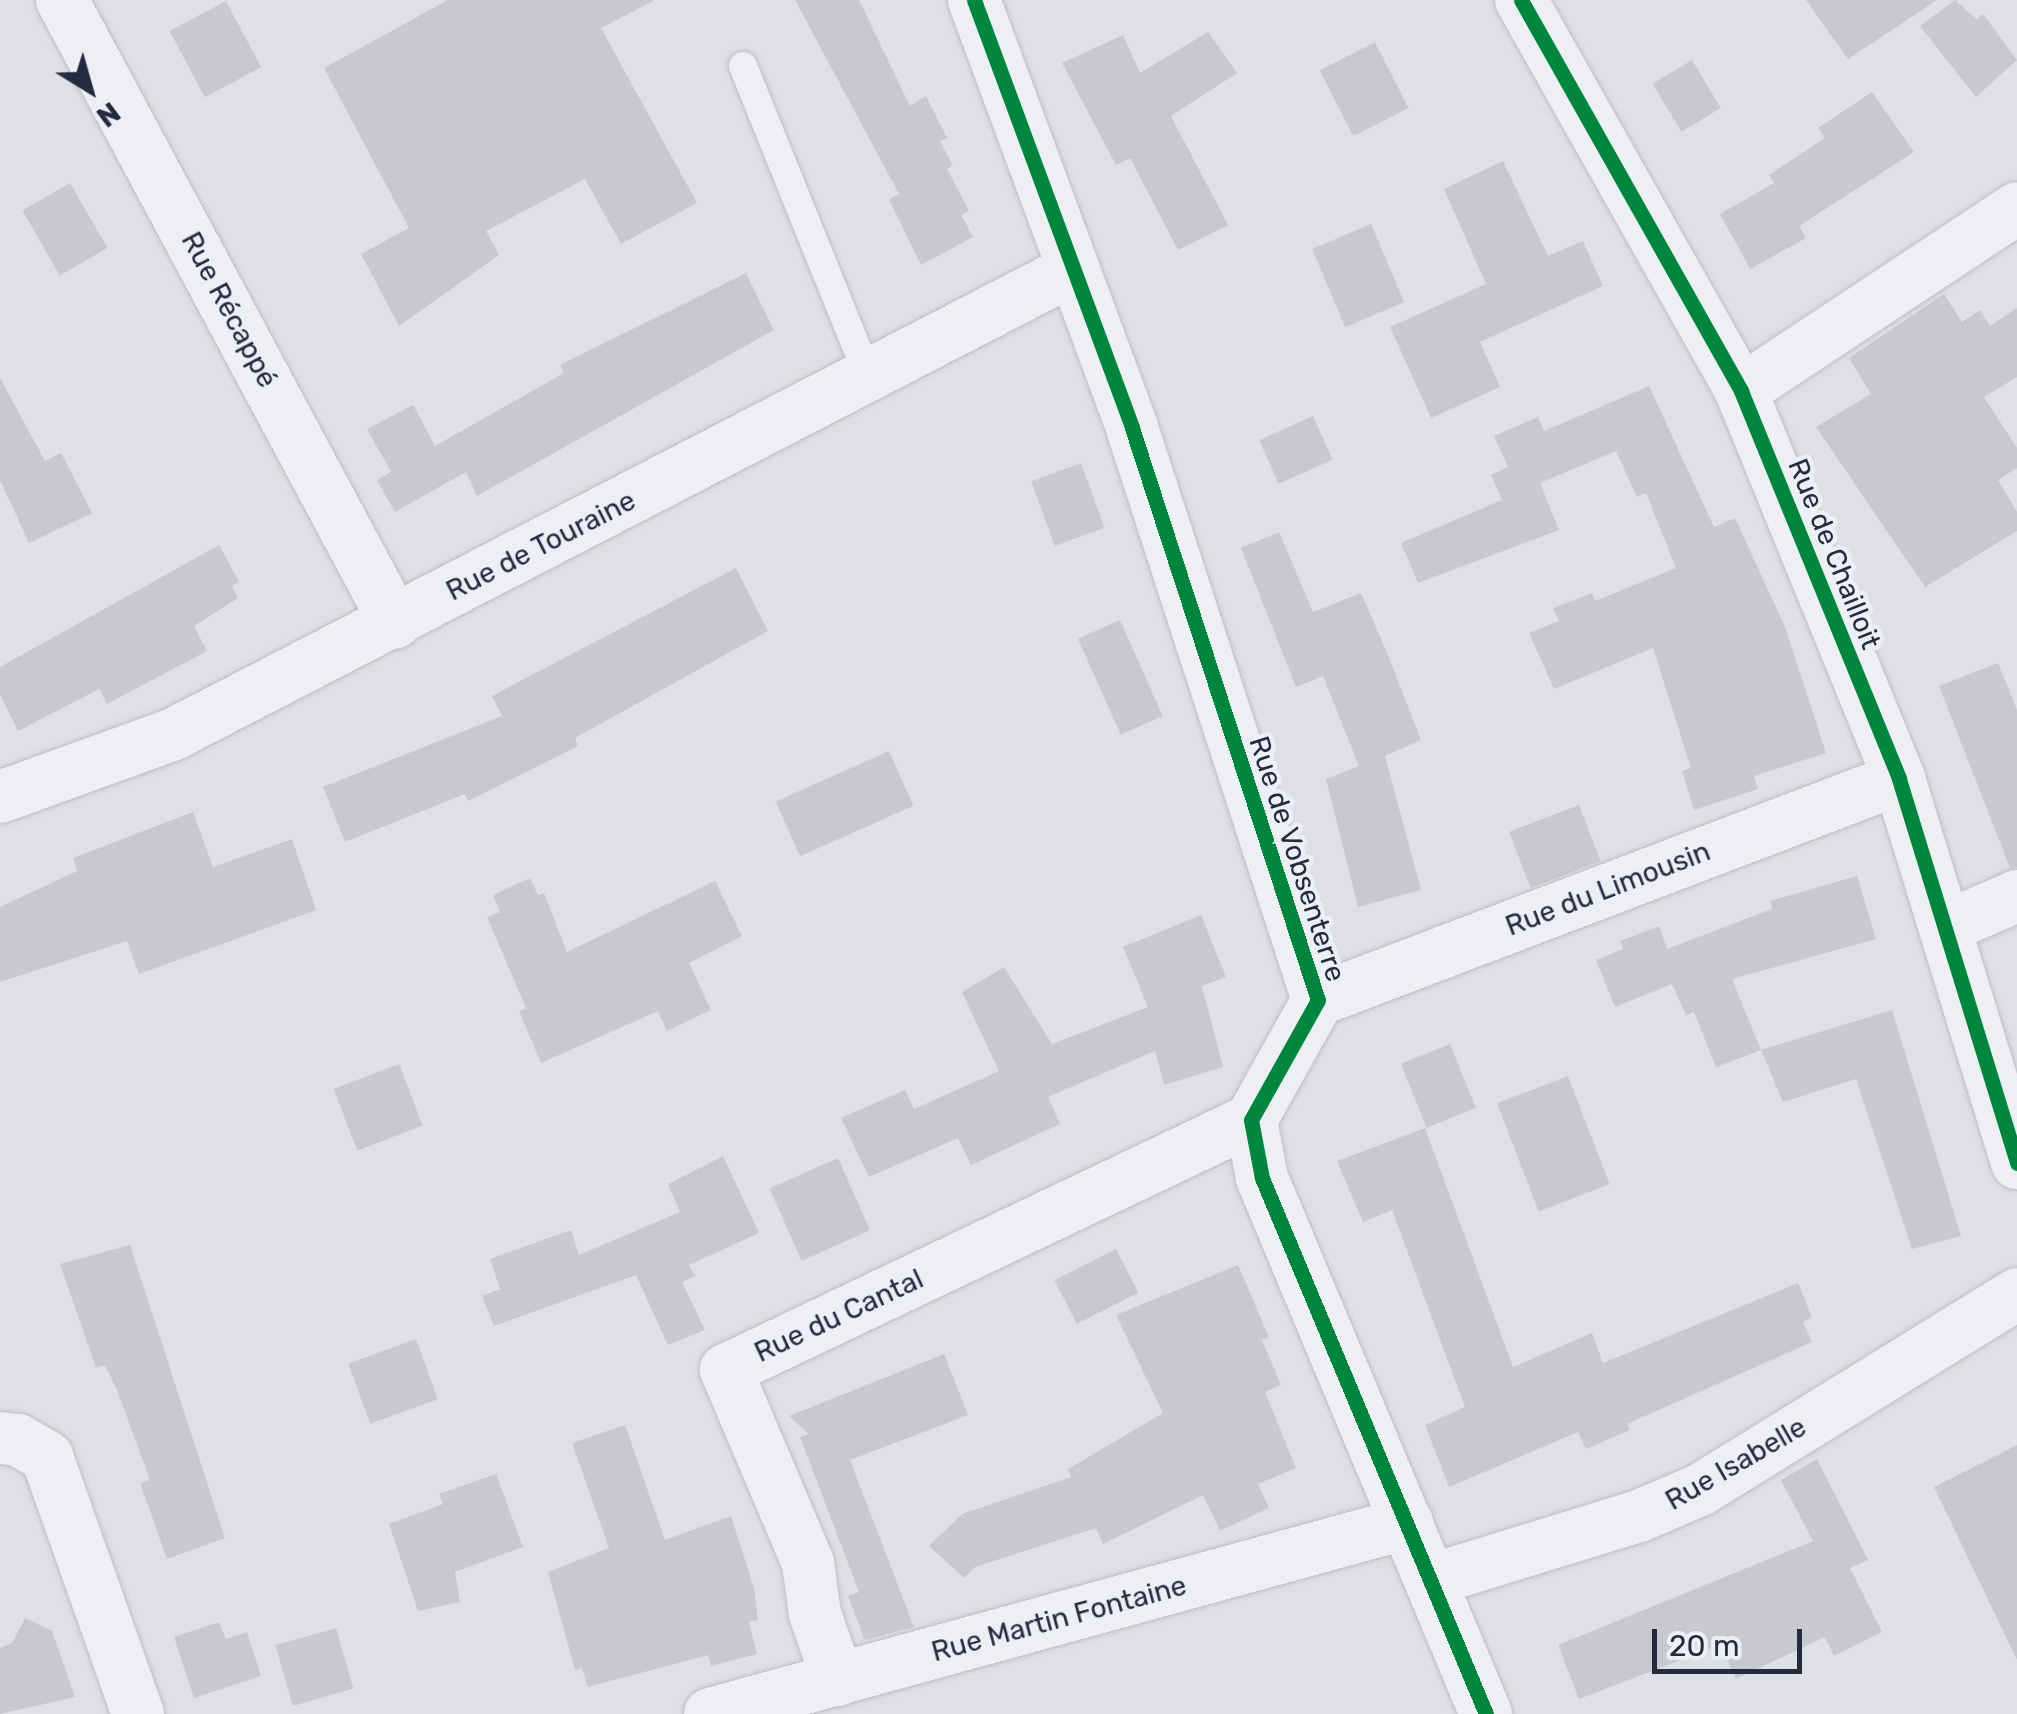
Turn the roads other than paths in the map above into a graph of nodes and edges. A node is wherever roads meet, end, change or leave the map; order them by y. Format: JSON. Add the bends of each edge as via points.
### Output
{"nodes":[{"id":1,"x":62,"y":0,"type":"edge"},
{"id":2,"x":974,"y":0,"type":"edge"},
{"id":3,"x":1521,"y":0,"type":"edge"},
{"id":4,"x":743,"y":66,"type":"dead end"},
{"id":5,"x":2017,"y":208,"type":"edge"},
{"id":6,"x":1072,"y":270,"type":"junction"},
{"id":7,"x":868,"y":376,"type":"junction"},
{"id":8,"x":1741,"y":392,"type":"junction"},
{"id":9,"x":395,"y":622,"type":"junction"},
{"id":10,"x":1899,"y":779,"type":"junction"},
{"id":11,"x":0,"y":797,"type":"edge"},
{"id":12,"x":2017,"y":896,"type":"edge"},
{"id":13,"x":1948,"y":926,"type":"junction"},
{"id":14,"x":1318,"y":1000,"type":"junction"},
{"id":15,"x":1251,"y":1120,"type":"junction"},
{"id":16,"x":2017,"y":1162,"type":"edge"},
{"id":17,"x":2017,"y":1294,"type":"edge"},
{"id":18,"x":0,"y":1438,"type":"edge"},
{"id":19,"x":1407,"y":1522,"type":"junction"},
{"id":20,"x":1431,"y":1580,"type":"junction"},
{"id":21,"x":838,"y":1680,"type":"junction"},
{"id":22,"x":138,"y":1714,"type":"edge"},
{"id":23,"x":710,"y":1714,"type":"edge"},
{"id":24,"x":1486,"y":1714,"type":"edge"}],
"edges":[{"from":1,"to":9,"type":"street","name":"Rue Récappé"},
{"from":2,"to":6,"type":"street","name":"Rue de Vobsenterre"},
{"from":3,"to":8,"type":"street","name":"Rue de Chailloit"},
{"from":4,"to":7,"type":"lane"},
{"from":5,"to":8,"type":"street"},
{"from":6,"to":7,"type":"street","name":"Rue de Touraine"},
{"from":6,"to":14,"type":"street","name":"Rue de Vobsenterre","via":[[1132,428]]},
{"from":7,"to":9,"type":"street","name":"Rue de Touraine"},
{"from":8,"to":10,"type":"street","name":"Rue de Chailloit"},
{"from":9,"to":11,"type":"street","name":"Rue de Touraine","via":[[174,734]]},
{"from":10,"to":13,"type":"street","name":"Rue de Chailloit"},
{"from":10,"to":14,"type":"street","name":"Rue du Limousin"},
{"from":12,"to":13,"type":"street"},
{"from":13,"to":16,"type":"street","name":"Rue de Chailloit"},
{"from":14,"to":15,"type":"street","name":"Rue de Vobsenterre"},
{"from":15,"to":19,"type":"street","via":[[1262,1178]]},
{"from":15,"to":21,"type":"street","name":"Rue du Cantal","via":[[726,1370],[808,1563]]},
{"from":17,"to":20,"type":"street","name":"Rue Isabelle","via":[[1700,1490]]},
{"from":18,"to":22,"type":"street","via":[[48,1458]]},
{"from":19,"to":20,"type":"street"},
{"from":19,"to":21,"type":"street","name":"Rue Martin Fontaine"},
{"from":20,"to":24,"type":"street"},
{"from":21,"to":23,"type":"street","name":"Rue Martin Fontaine"}]}
